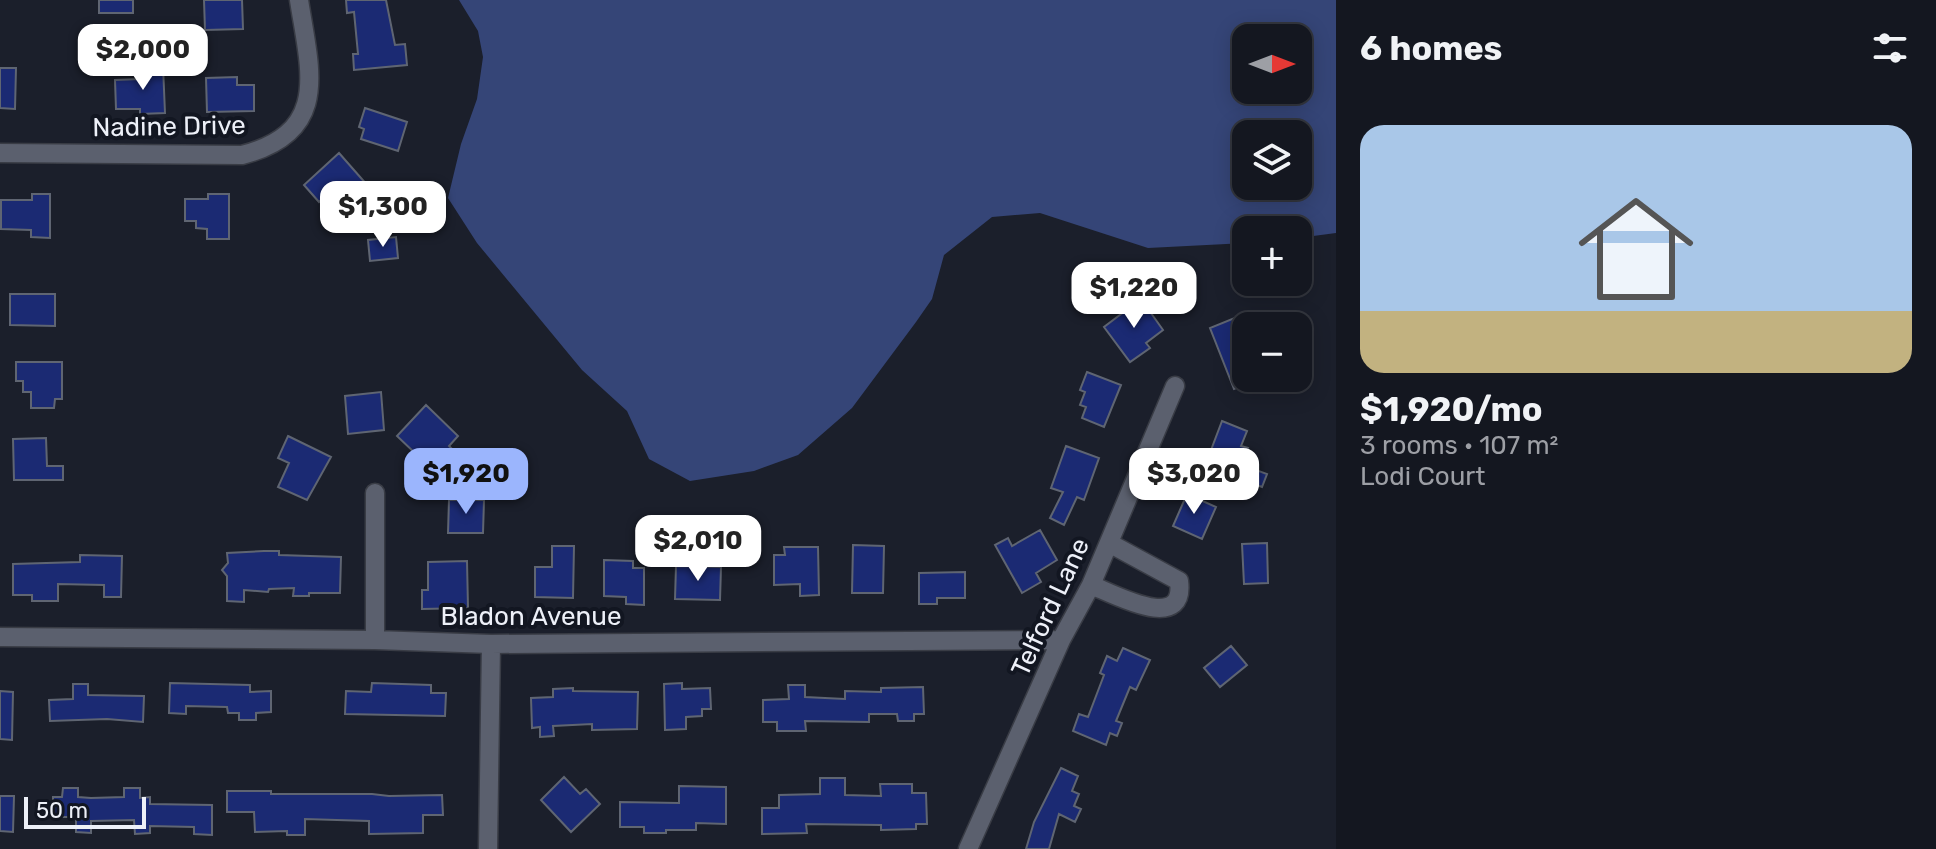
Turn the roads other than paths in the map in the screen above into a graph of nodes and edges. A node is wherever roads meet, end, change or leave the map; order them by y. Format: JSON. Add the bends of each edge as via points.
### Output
{"nodes":[{"id":1,"x":299,"y":0,"type":"edge"},
{"id":2,"x":0,"y":153,"type":"edge"},
{"id":3,"x":1175,"y":386,"type":"dead end"},
{"id":4,"x":375,"y":493,"type":"dead end"},
{"id":5,"x":1109,"y":543,"type":"junction"},
{"id":6,"x":1091,"y":585,"type":"junction"},
{"id":7,"x":0,"y":637,"type":"edge"},
{"id":8,"x":375,"y":640,"type":"junction"},
{"id":9,"x":1061,"y":640,"type":"junction"},
{"id":10,"x":491,"y":644,"type":"junction"},
{"id":11,"x":488,"y":849,"type":"edge"},
{"id":12,"x":968,"y":849,"type":"edge"}],
"edges":[{"from":1,"to":2,"type":"street","name":"Nadine Drive","via":[[311,76],[304,111],[290,134],[267,148],[242,155]]},
{"from":3,"to":5,"type":"street","name":"Telford Lane"},
{"from":4,"to":8,"type":"street"},
{"from":5,"to":6,"type":"street","name":"Telford Lane"},
{"from":5,"to":6,"type":"street","via":[[1179,581],[1178,598],[1164,609],[1153,609]]},
{"from":6,"to":9,"type":"street","name":"Telford Lane"},
{"from":7,"to":8,"type":"street","name":"Bladon Avenue"},
{"from":8,"to":10,"type":"street","name":"Bladon Avenue"},
{"from":9,"to":10,"type":"street","name":"Bladon Avenue"},
{"from":9,"to":12,"type":"street","name":"Telford Lane"},
{"from":10,"to":11,"type":"street"}]}
